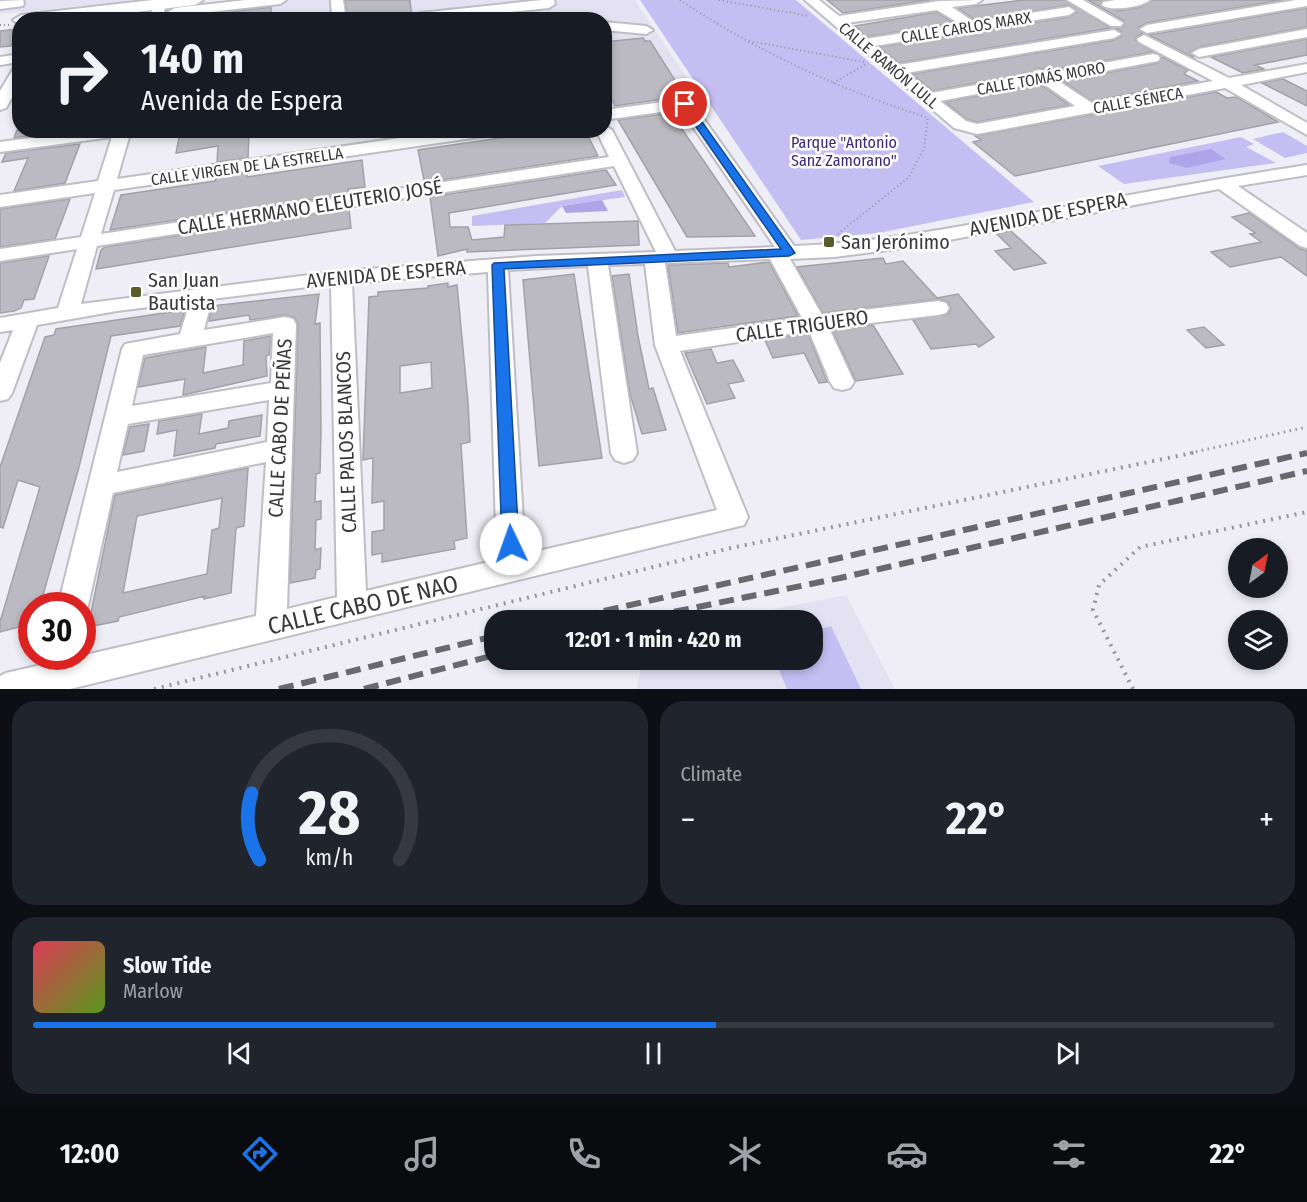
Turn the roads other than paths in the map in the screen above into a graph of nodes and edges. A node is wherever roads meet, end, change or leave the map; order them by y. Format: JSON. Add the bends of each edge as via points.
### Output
{"nodes":[{"id":1,"x":811,"y":0,"type":"edge"},
{"id":2,"x":976,"y":0,"type":"edge"},
{"id":3,"x":1143,"y":0,"type":"edge"},
{"id":4,"x":548,"y":2,"type":"edge"},
{"id":5,"x":1303,"y":2,"type":"edge"},
{"id":6,"x":280,"y":4,"type":"edge"},
{"id":7,"x":939,"y":5,"type":"junction"},
{"id":8,"x":1108,"y":5,"type":"dead end"},
{"id":9,"x":1071,"y":6,"type":"edge"},
{"id":10,"x":153,"y":8,"type":"edge"},
{"id":11,"x":180,"y":8,"type":"edge"},
{"id":12,"x":12,"y":12,"type":"edge"},
{"id":13,"x":111,"y":12,"type":"edge"},
{"id":14,"x":489,"y":12,"type":"edge"},
{"id":15,"x":835,"y":21,"type":"junction"},
{"id":16,"x":972,"y":26,"type":"junction"},
{"id":17,"x":612,"y":27,"type":"edge"},
{"id":18,"x":1115,"y":28,"type":"junction"},
{"id":19,"x":646,"y":30,"type":"dead end"},
{"id":20,"x":1307,"y":33,"type":"edge"},
{"id":21,"x":1146,"y":34,"type":"junction"},
{"id":22,"x":864,"y":43,"type":"junction"},
{"id":23,"x":1009,"y":51,"type":"junction"},
{"id":24,"x":1199,"y":53,"type":"dead end"},
{"id":25,"x":1153,"y":58,"type":"dead end"},
{"id":26,"x":1307,"y":68,"type":"edge"},
{"id":27,"x":895,"y":70,"type":"junction"},
{"id":28,"x":1044,"y":78,"type":"junction"},
{"id":29,"x":12,"y":82,"type":"edge"},
{"id":30,"x":1228,"y":83,"type":"junction"},
{"id":31,"x":929,"y":98,"type":"junction"},
{"id":32,"x":1,"y":101,"type":"edge"},
{"id":33,"x":1090,"y":109,"type":"junction"},
{"id":34,"x":612,"y":114,"type":"edge"},
{"id":35,"x":968,"y":128,"type":"joint"},
{"id":36,"x":1307,"y":130,"type":"edge"},
{"id":37,"x":78,"y":138,"type":"edge"},
{"id":38,"x":92,"y":138,"type":"edge"},
{"id":39,"x":120,"y":138,"type":"edge"},
{"id":40,"x":437,"y":138,"type":"edge"},
{"id":41,"x":608,"y":138,"type":"edge"},
{"id":42,"x":0,"y":147,"type":"edge"},
{"id":43,"x":0,"y":153,"type":"edge"},
{"id":44,"x":620,"y":160,"type":"junction"},
{"id":45,"x":1307,"y":170,"type":"edge"},
{"id":46,"x":1222,"y":183,"type":"junction"},
{"id":47,"x":106,"y":185,"type":"junction"},
{"id":48,"x":0,"y":201,"type":"edge"},
{"id":49,"x":90,"y":241,"type":"junction"},
{"id":50,"x":1307,"y":242,"type":"edge"},
{"id":51,"x":783,"y":253,"type":"junction"},
{"id":52,"x":0,"y":255,"type":"edge"},
{"id":53,"x":662,"y":258,"type":"junction"},
{"id":54,"x":597,"y":261,"type":"junction"},
{"id":55,"x":498,"y":265,"type":"junction"},
{"id":56,"x":341,"y":277,"type":"junction"},
{"id":57,"x":202,"y":293,"type":"junction"},
{"id":58,"x":938,"y":308,"type":"dead end"},
{"id":59,"x":67,"y":313,"type":"junction"},
{"id":60,"x":28,"y":320,"type":"junction"},
{"id":61,"x":816,"y":323,"type":"junction"},
{"id":62,"x":0,"y":325,"type":"edge"},
{"id":63,"x":190,"y":339,"type":"junction"},
{"id":64,"x":666,"y":345,"type":"junction"},
{"id":65,"x":842,"y":382,"type":"dead end"},
{"id":66,"x":282,"y":389,"type":"junction"},
{"id":67,"x":0,"y":393,"type":"edge"},
{"id":68,"x":117,"y":417,"type":"junction"},
{"id":69,"x":278,"y":450,"type":"junction"},
{"id":70,"x":624,"y":453,"type":"dead end"},
{"id":71,"x":102,"y":485,"type":"junction"},
{"id":72,"x":512,"y":570,"type":"junction"},
{"id":73,"x":76,"y":592,"type":"edge"},
{"id":74,"x":352,"y":608,"type":"junction"},
{"id":75,"x":271,"y":627,"type":"junction"},
{"id":76,"x":96,"y":660,"type":"edge"},
{"id":77,"x":51,"y":670,"type":"edge"},
{"id":78,"x":6,"y":689,"type":"edge"}],
"edges":[{"from":1,"to":15,"type":"street","name":"CALLE RAMÓN LULL"},
{"from":2,"to":7,"type":"street"},
{"from":3,"to":8,"type":"street"},
{"from":4,"to":14,"type":"street"},
{"from":5,"to":21,"type":"street"},
{"from":6,"to":11,"type":"street"},
{"from":7,"to":15,"type":"street"},
{"from":7,"to":16,"type":"street"},
{"from":9,"to":16,"type":"street","name":"CALLE CARLOS MARX"},
{"from":9,"to":18,"type":"street"},
{"from":10,"to":11,"type":"main road"},
{"from":10,"to":12,"type":"main road"},
{"from":10,"to":13,"type":"main road"},
{"from":15,"to":22,"type":"street","name":"CALLE RAMÓN LULL"},
{"from":16,"to":22,"type":"street","name":"CALLE CARLOS MARX"},
{"from":16,"to":23,"type":"street"},
{"from":17,"to":19,"type":"street"},
{"from":18,"to":21,"type":"street","via":[[1132,24]]},
{"from":18,"to":23,"type":"street"},
{"from":20,"to":24,"type":"street"},
{"from":21,"to":30,"type":"street"},
{"from":22,"to":27,"type":"street","name":"CALLE RAMÓN LULL"},
{"from":23,"to":27,"type":"street"},
{"from":23,"to":28,"type":"street"},
{"from":25,"to":28,"type":"street","name":"CALLE TOMÁS MORO"},
{"from":26,"to":30,"type":"street","name":"CALLE SÉNECA"},
{"from":27,"to":31,"type":"street","name":"CALLE RAMÓN LULL"},
{"from":28,"to":31,"type":"street","name":"CALLE TOMÁS MORO"},
{"from":28,"to":33,"type":"street"},
{"from":29,"to":32,"type":"street"},
{"from":30,"to":33,"type":"street","name":"CALLE SÉNECA"},
{"from":30,"to":36,"type":"street"},
{"from":31,"to":35,"type":"street","name":"CALLE RAMÓN LULL"},
{"from":33,"to":35,"type":"street","name":"CALLE SÉNECA"},
{"from":34,"to":51,"type":"street","via":[[685,104]]},
{"from":37,"to":42,"type":"street"},
{"from":38,"to":43,"type":"street"},
{"from":39,"to":47,"type":"street"},
{"from":40,"to":47,"type":"street","name":"CALLE VIRGEN DE LA ESTRELLA"},
{"from":41,"to":44,"type":"street","name":"CALLE CABO DE NAO"},
{"from":44,"to":49,"type":"street","name":"CALLE HERMANO ELEUTERIO JOSÉ"},
{"from":44,"to":53,"type":"street","name":"CALLE CABO DE NAO"},
{"from":45,"to":46,"type":"street","name":"AVENIDA DE ESPERA"},
{"from":46,"to":50,"type":"street"},
{"from":46,"to":51,"type":"street","name":"AVENIDA DE ESPERA","via":[[912,241]]},
{"from":47,"to":48,"type":"street","name":"CALLE VIRGEN DE LA ESTRELLA"},
{"from":47,"to":49,"type":"street"},
{"from":49,"to":52,"type":"street","name":"CALLE HERMANO ELEUTERIO JOSÉ"},
{"from":49,"to":59,"type":"street"},
{"from":51,"to":53,"type":"street","name":"AVENIDA DE ESPERA"},
{"from":51,"to":61,"type":"street"},
{"from":53,"to":54,"type":"street","name":"AVENIDA DE ESPERA"},
{"from":53,"to":64,"type":"street","name":"CALLE CABO DE NAO"},
{"from":54,"to":55,"type":"street","name":"AVENIDA DE ESPERA"},
{"from":54,"to":70,"type":"street"},
{"from":55,"to":56,"type":"street","name":"AVENIDA DE ESPERA"},
{"from":55,"to":72,"type":"street"},
{"from":56,"to":57,"type":"street","name":"AVENIDA DE ESPERA"},
{"from":56,"to":74,"type":"street","name":"CALLE PALOS BLANCOS"},
{"from":57,"to":59,"type":"street","name":"AVENIDA DE ESPERA"},
{"from":57,"to":63,"type":"street"},
{"from":58,"to":61,"type":"street","name":"CALLE TRIGUERO"},
{"from":59,"to":60,"type":"street","name":"AVENIDA DE ESPERA"},
{"from":60,"to":62,"type":"street","name":"AVENIDA DE ESPERA"},
{"from":60,"to":67,"type":"street"},
{"from":61,"to":64,"type":"street","name":"CALLE TRIGUERO"},
{"from":61,"to":65,"type":"street"},
{"from":63,"to":66,"type":"street","name":"CALLE CABO DE PEÑAS","via":[[285,324]]},
{"from":63,"to":68,"type":"street","name":"CALLE CABO DE PEÑAS","via":[[133,350]]},
{"from":64,"to":72,"type":"street","name":"CALLE CABO DE NAO","via":[[734,516]]},
{"from":66,"to":68,"type":"street"},
{"from":66,"to":69,"type":"street","name":"CALLE CABO DE PEÑAS"},
{"from":68,"to":71,"type":"street","name":"CALLE CABO DE PEÑAS"},
{"from":69,"to":71,"type":"street"},
{"from":69,"to":75,"type":"street","name":"CALLE CABO DE PEÑAS"},
{"from":71,"to":73,"type":"street","name":"CALLE CABO DE PEÑAS"},
{"from":72,"to":74,"type":"street","name":"CALLE CABO DE NAO"},
{"from":74,"to":75,"type":"street","name":"CALLE CABO DE NAO"},
{"from":75,"to":76,"type":"street","name":"CALLE CABO DE NAO"},
{"from":77,"to":78,"type":"street","name":"CALLE CABO DE NAO"}]}
